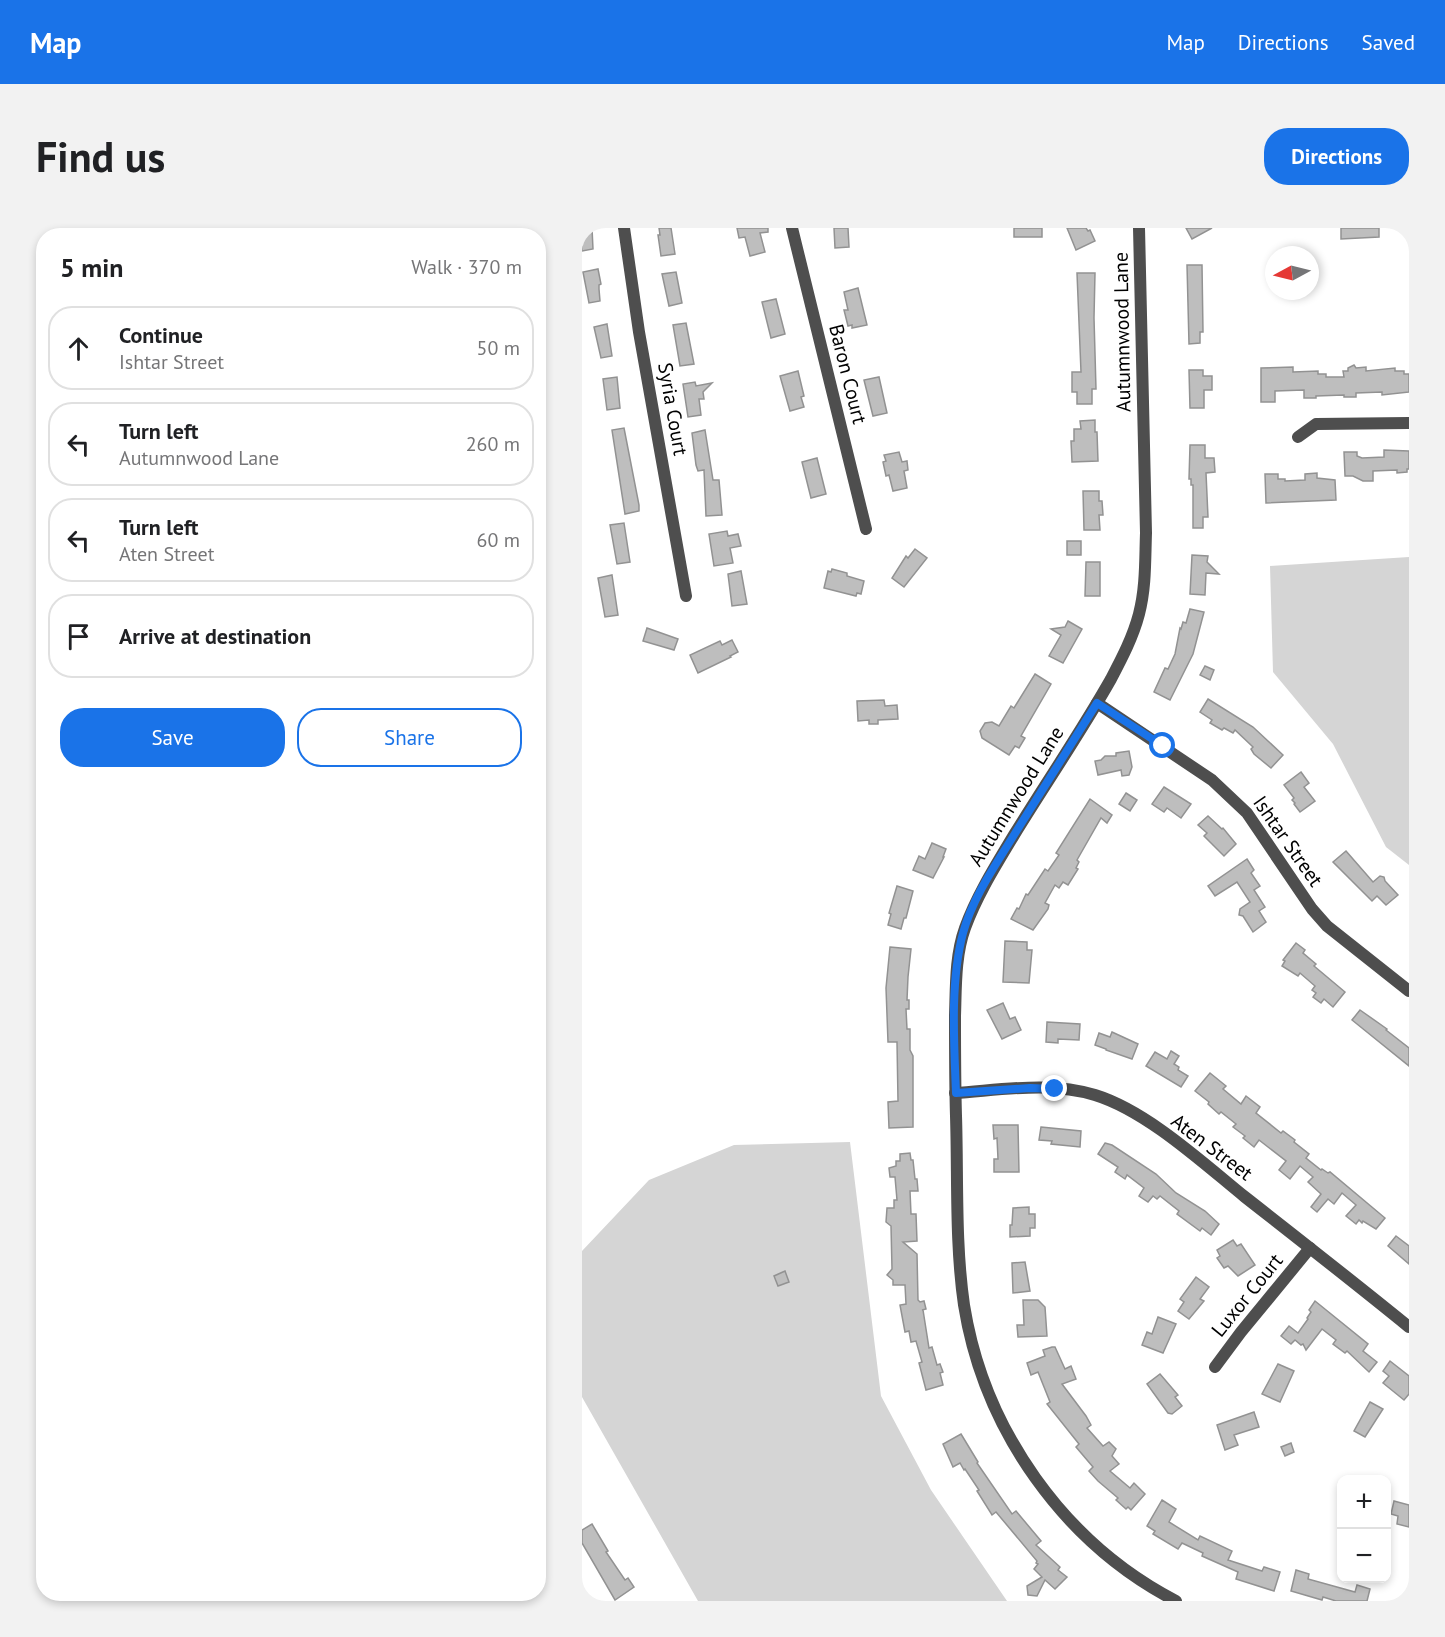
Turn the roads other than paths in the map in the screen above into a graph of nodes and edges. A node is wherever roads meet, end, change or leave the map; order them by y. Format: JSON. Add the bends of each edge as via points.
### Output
{"nodes":[{"id":1,"x":624,"y":228,"type":"edge"},
{"id":2,"x":792,"y":228,"type":"edge"},
{"id":3,"x":1139,"y":228,"type":"edge"},
{"id":4,"x":1409,"y":423,"type":"edge"},
{"id":5,"x":1298,"y":437,"type":"dead end"},
{"id":6,"x":866,"y":529,"type":"dead end"},
{"id":7,"x":686,"y":596,"type":"dead end"},
{"id":8,"x":1097,"y":703,"type":"junction"},
{"id":9,"x":1409,"y":991,"type":"edge"},
{"id":10,"x":956,"y":1093,"type":"junction"},
{"id":11,"x":1310,"y":1248,"type":"junction"},
{"id":12,"x":1409,"y":1327,"type":"edge"},
{"id":13,"x":1215,"y":1367,"type":"dead end"},
{"id":14,"x":1176,"y":1601,"type":"edge"}],
"edges":[{"from":1,"to":7,"type":"street","name":"Syria Court"},
{"from":2,"to":6,"type":"street","name":"Baron Court"},
{"from":3,"to":8,"type":"street","name":"Autumnwood Lane","via":[[1145,575],[1139,616],[1128,647]]},
{"from":4,"to":5,"type":"street","via":[[1316,424]]},
{"from":8,"to":9,"type":"street","name":"Ishtar Street","via":[[1228,793],[1247,813],[1327,926]]},
{"from":8,"to":10,"type":"street","name":"Autumnwood Lane","via":[[991,873],[964,930],[957,965]]},
{"from":10,"to":11,"type":"street","name":"Aten Street","via":[[1030,1088],[1106,1099],[1168,1137]]},
{"from":10,"to":14,"type":"street","name":"Autumnwood Lane","via":[[963,1290],[973,1345],[992,1403],[1032,1476],[1061,1511],[1122,1567]]},
{"from":11,"to":12,"type":"street","name":"Aten Street"},
{"from":11,"to":13,"type":"street","name":"Luxor Court"}]}
